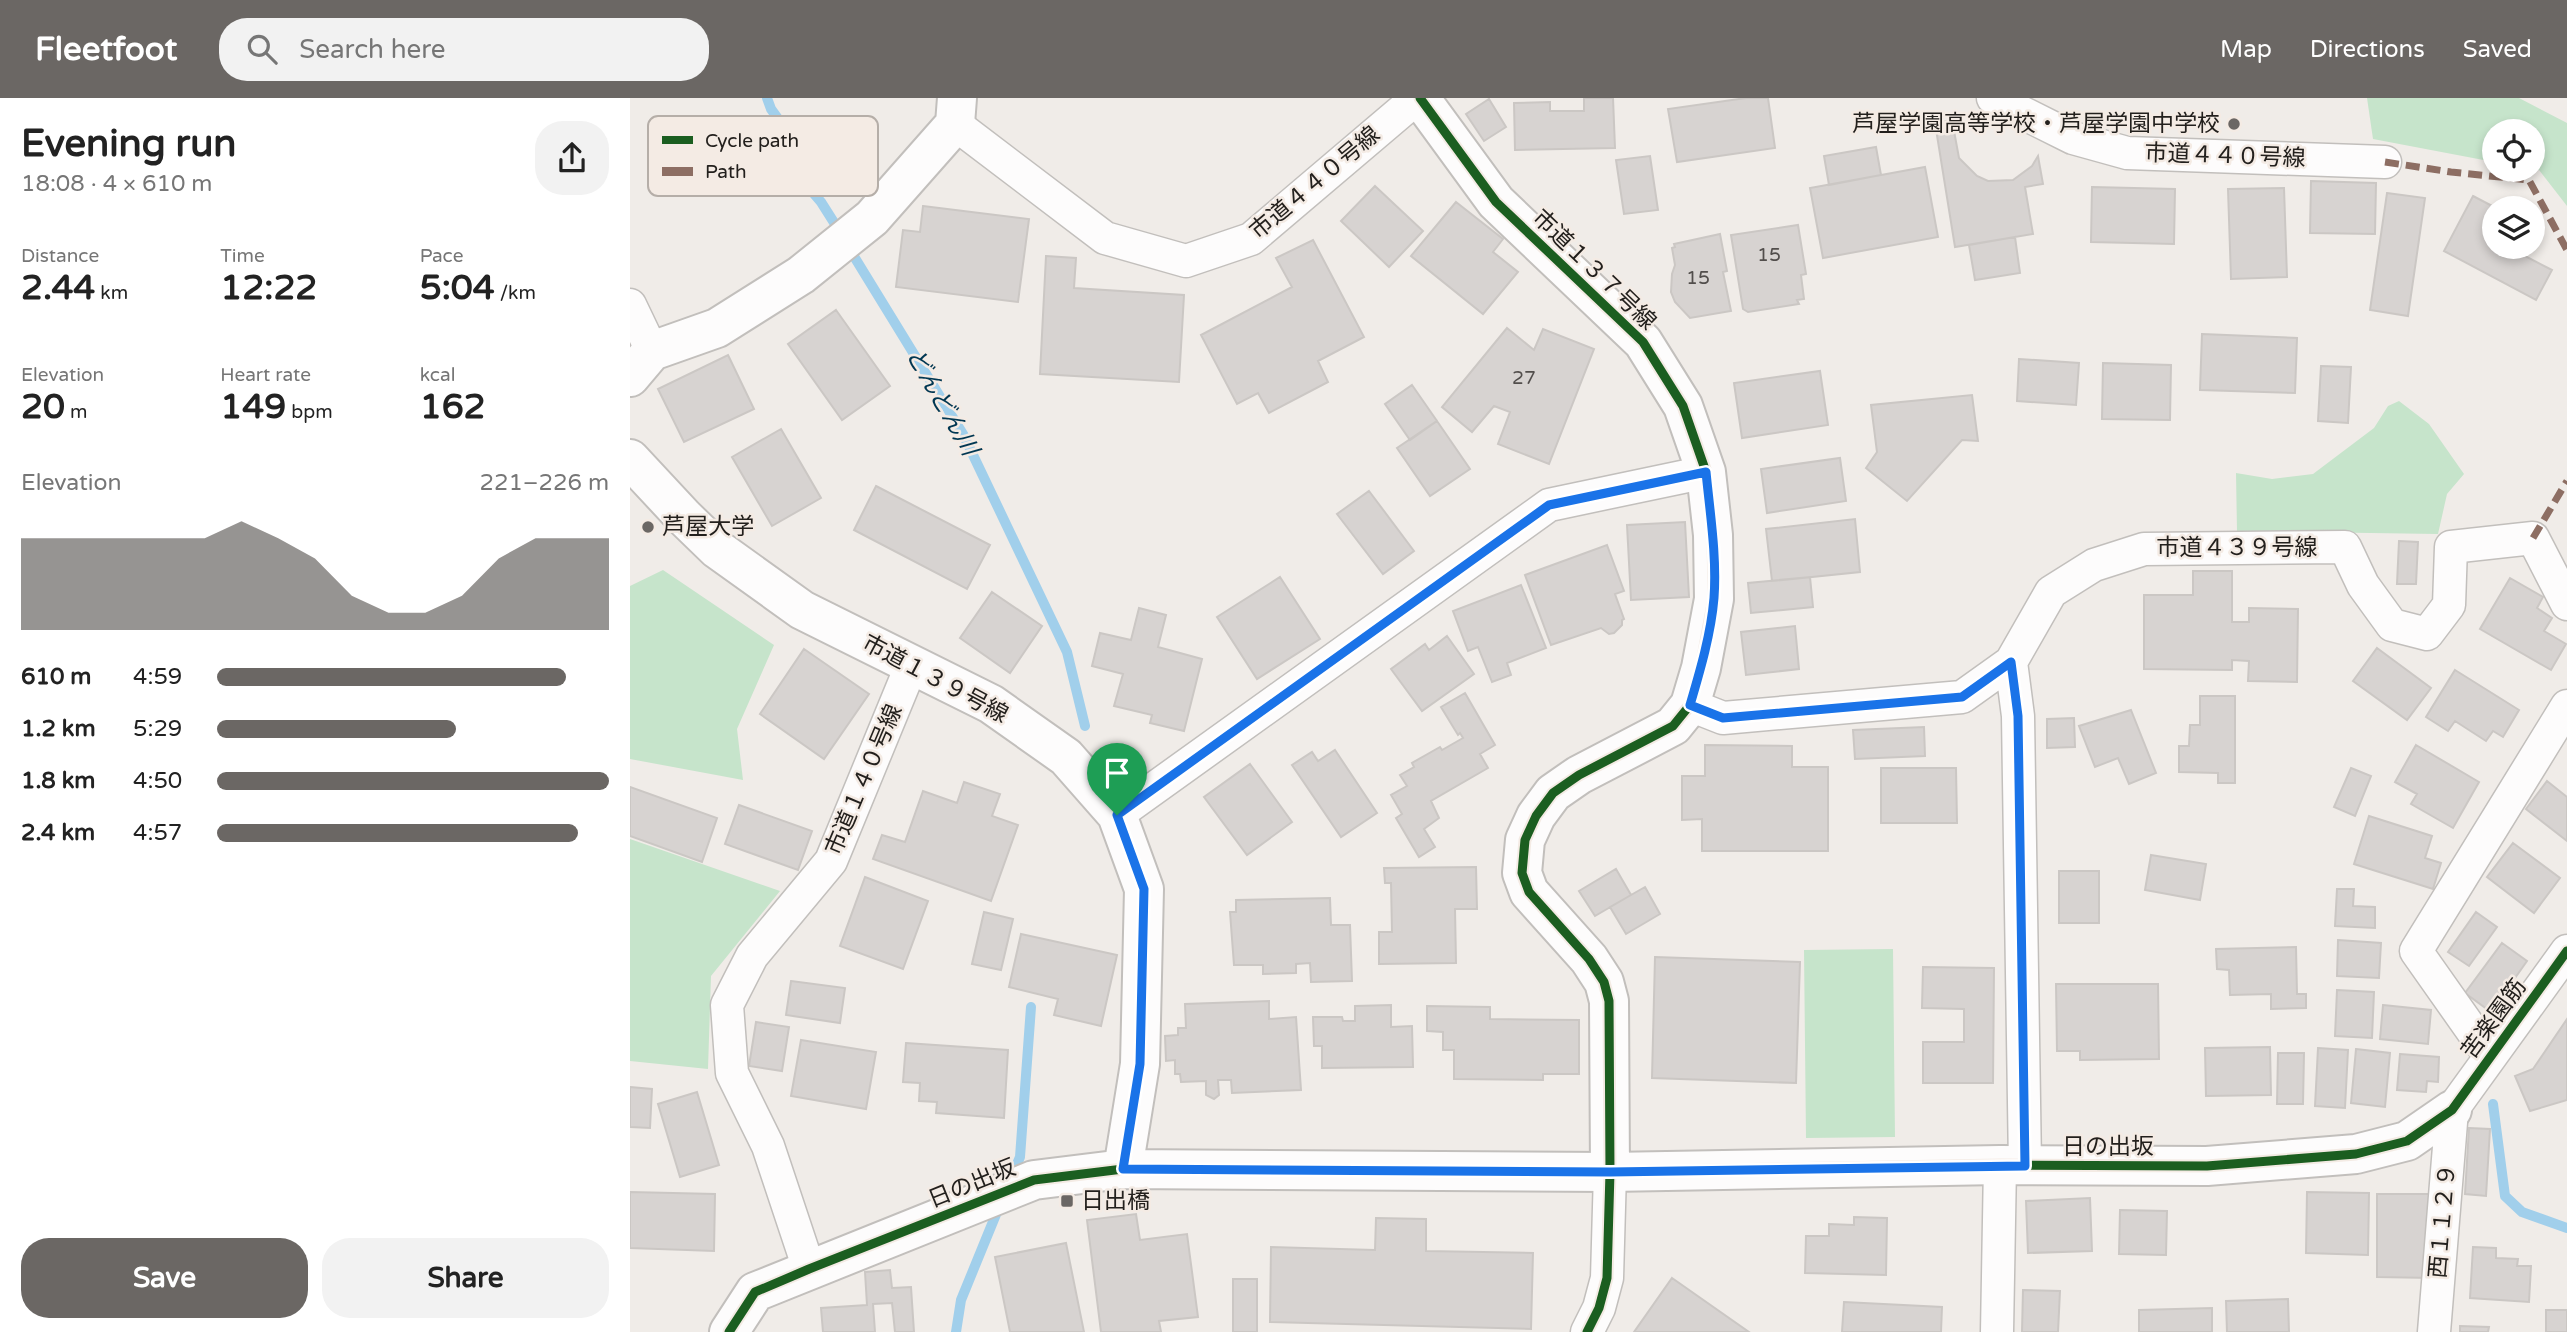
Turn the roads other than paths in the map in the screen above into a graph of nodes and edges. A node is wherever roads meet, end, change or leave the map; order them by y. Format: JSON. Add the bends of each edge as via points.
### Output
{"nodes":[{"id":1,"x":1418,"y":98,"type":"edge"},
{"id":2,"x":1993,"y":98,"type":"edge"},
{"id":3,"x":956,"y":111,"type":"edge"},
{"id":4,"x":2385,"y":162,"type":"dead end"},
{"id":5,"x":630,"y":305,"type":"edge"},
{"id":6,"x":641,"y":364,"type":"edge"},
{"id":7,"x":630,"y":459,"type":"edge"},
{"id":8,"x":1706,"y":472,"type":"junction"},
{"id":9,"x":2567,"y":604,"type":"edge"},
{"id":10,"x":2011,"y":662,"type":"junction"},
{"id":11,"x":912,"y":664,"type":"junction"},
{"id":12,"x":1690,"y":705,"type":"junction"},
{"id":13,"x":2567,"y":706,"type":"edge"},
{"id":14,"x":1117,"y":815,"type":"junction"},
{"id":15,"x":2567,"y":951,"type":"edge"},
{"id":16,"x":2490,"y":1056,"type":"junction"},
{"id":17,"x":2452,"y":1110,"type":"junction"},
{"id":18,"x":2012,"y":1166,"type":"junction"},
{"id":19,"x":1123,"y":1169,"type":"junction"},
{"id":20,"x":1610,"y":1172,"type":"junction"},
{"id":21,"x":809,"y":1269,"type":"junction"},
{"id":22,"x":729,"y":1332,"type":"edge"},
{"id":23,"x":1587,"y":1332,"type":"edge"},
{"id":24,"x":1997,"y":1332,"type":"edge"},
{"id":25,"x":2434,"y":1332,"type":"edge"}],
"edges":[{"from":1,"to":3,"type":"street","name":"市道４４０号線","via":[[1251,239],[1186,261],[1105,238]]},
{"from":1,"to":8,"type":"street","name":"市道１３７号線","via":[[1496,202],[1643,342],[1683,406]]},
{"from":2,"to":4,"type":"street","name":"市道４４０号線","via":[[2073,138],[2127,153]]},
{"from":3,"to":6,"type":"street","via":[[872,218],[802,275],[717,328]]},
{"from":5,"to":6,"type":"street"},
{"from":7,"to":11,"type":"street","name":"市道１３９号線","via":[[717,549],[802,610]]},
{"from":8,"to":12,"type":"street","name":"市道１３７号線","via":[[1714,598]]},
{"from":8,"to":14,"type":"street","via":[[1549,505]]},
{"from":9,"to":10,"type":"street","name":"市道４３９号線","via":[[2533,538],[2451,547],[2449,605],[2427,634],[2392,625],[2363,585],[2345,547],[2144,549],[2094,565],[2051,592]]},
{"from":10,"to":12,"type":"street","name":"市道４３９号線","via":[[1962,697],[1723,718]]},
{"from":10,"to":18,"type":"street","via":[[2018,716]]},
{"from":11,"to":14,"type":"street","name":"市道１３９号線","via":[[991,704],[1066,758]]},
{"from":11,"to":21,"type":"street","name":"市道１４０号線","via":[[831,861],[752,956],[727,1005],[732,1073],[768,1146]]},
{"from":12,"to":20,"type":"street","name":"市道１３７号線","via":[[1673,726],[1578,775],[1553,793],[1525,840],[1522,873],[1529,892],[1589,960],[1604,982],[1609,1001]]},
{"from":13,"to":16,"type":"street","via":[[2416,951]]},
{"from":14,"to":19,"type":"street","name":"市道１３９号線","via":[[1144,889],[1140,1064]]},
{"from":15,"to":16,"type":"street","name":"苦楽園筋"},
{"from":16,"to":17,"type":"street","name":"苦楽園筋"},
{"from":17,"to":18,"type":"street","name":"日の出坂","via":[[2407,1141],[2356,1154],[2207,1166]]},
{"from":17,"to":25,"type":"street","name":"西１１２９"},
{"from":18,"to":20,"type":"street","name":"日の出坂"},
{"from":18,"to":24,"type":"street"},
{"from":19,"to":20,"type":"street","name":"日の出坂"},
{"from":19,"to":21,"type":"street","name":"日の出坂","via":[[1034,1180]]},
{"from":20,"to":23,"type":"street","name":"市道１３７号線","via":[[1606,1278]]},
{"from":21,"to":22,"type":"street","name":"日の出坂","via":[[755,1292]]}]}
